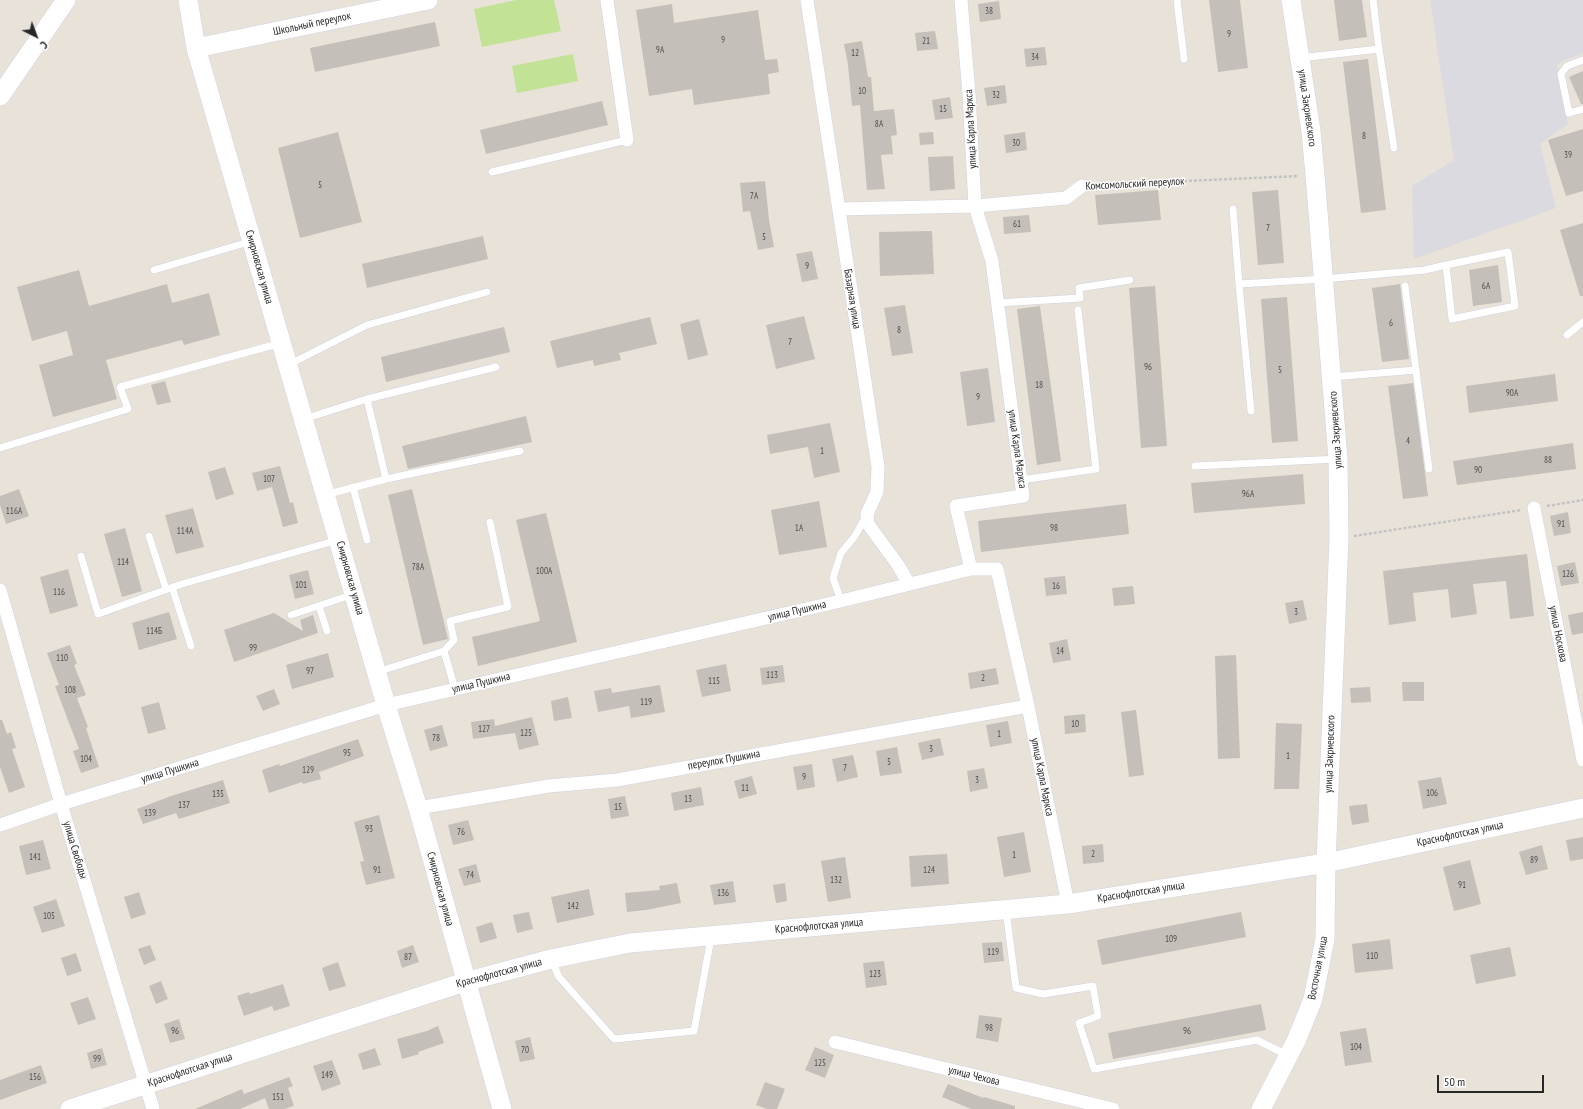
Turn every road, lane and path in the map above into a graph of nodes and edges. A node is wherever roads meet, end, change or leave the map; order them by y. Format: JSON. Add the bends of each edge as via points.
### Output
{"nodes":[{"id":1,"x":66,"y":0,"type":"edge"},
{"id":2,"x":188,"y":0,"type":"edge"},
{"id":3,"x":428,"y":0,"type":"edge"},
{"id":4,"x":607,"y":0,"type":"edge"},
{"id":5,"x":806,"y":0,"type":"edge"},
{"id":6,"x":960,"y":0,"type":"edge"},
{"id":7,"x":1177,"y":0,"type":"edge"},
{"id":8,"x":1291,"y":0,"type":"edge"},
{"id":9,"x":1373,"y":0,"type":"edge"},
{"id":10,"x":196,"y":48,"type":"junction"},
{"id":11,"x":1378,"y":49,"type":"junction"},
{"id":12,"x":1300,"y":58,"type":"junction"},
{"id":13,"x":1184,"y":59,"type":"dead end"},
{"id":14,"x":1583,"y":60,"type":"edge"},
{"id":15,"x":0,"y":96,"type":"edge"},
{"id":16,"x":1583,"y":109,"type":"edge"},
{"id":17,"x":627,"y":140,"type":"joint"},
{"id":18,"x":1394,"y":148,"type":"dead end"},
{"id":19,"x":492,"y":172,"type":"dead end"},
{"id":20,"x":1315,"y":175,"type":"junction"},
{"id":21,"x":1082,"y":186,"type":"joint"},
{"id":22,"x":975,"y":206,"type":"junction"},
{"id":23,"x":838,"y":209,"type":"junction"},
{"id":24,"x":1233,"y":209,"type":"dead end"},
{"id":25,"x":252,"y":241,"type":"junction"},
{"id":26,"x":1446,"y":265,"type":"junction"},
{"id":27,"x":154,"y":270,"type":"dead end"},
{"id":28,"x":1324,"y":279,"type":"junction"},
{"id":29,"x":1130,"y":280,"type":"dead end"},
{"id":30,"x":1239,"y":284,"type":"junction"},
{"id":31,"x":1405,"y":286,"type":"dead end"},
{"id":32,"x":487,"y":292,"type":"dead end"},
{"id":33,"x":997,"y":304,"type":"junction"},
{"id":34,"x":1078,"y":310,"type":"dead end"},
{"id":35,"x":1583,"y":322,"type":"edge"},
{"id":36,"x":1567,"y":335,"type":"dead end"},
{"id":37,"x":282,"y":343,"type":"junction"},
{"id":38,"x":288,"y":366,"type":"junction"},
{"id":39,"x":496,"y":367,"type":"dead end"},
{"id":40,"x":1416,"y":370,"type":"junction"},
{"id":41,"x":1332,"y":377,"type":"junction"},
{"id":42,"x":367,"y":399,"type":"junction"},
{"id":43,"x":1251,"y":411,"type":"dead end"},
{"id":44,"x":304,"y":419,"type":"junction"},
{"id":45,"x":0,"y":448,"type":"edge"},
{"id":46,"x":520,"y":451,"type":"dead end"},
{"id":47,"x":1338,"y":459,"type":"junction"},
{"id":48,"x":1195,"y":466,"type":"dead end"},
{"id":49,"x":1429,"y":469,"type":"dead end"},
{"id":50,"x":386,"y":479,"type":"junction"},
{"id":51,"x":1021,"y":480,"type":"junction"},
{"id":52,"x":353,"y":487,"type":"junction"},
{"id":53,"x":325,"y":495,"type":"junction"},
{"id":54,"x":1583,"y":500,"type":"edge"},
{"id":55,"x":1534,"y":508,"type":"junction"},
{"id":56,"x":867,"y":514,"type":"junction"},
{"id":57,"x":490,"y":522,"type":"dead end"},
{"id":58,"x":149,"y":536,"type":"dead end"},
{"id":59,"x":1339,"y":538,"type":"junction"},
{"id":60,"x":338,"y":540,"type":"junction"},
{"id":61,"x":367,"y":540,"type":"dead end"},
{"id":62,"x":81,"y":556,"type":"dead end"},
{"id":63,"x":970,"y":569,"type":"junction"},
{"id":64,"x":909,"y":584,"type":"junction"},
{"id":65,"x":169,"y":588,"type":"junction"},
{"id":66,"x":0,"y":590,"type":"edge"},
{"id":67,"x":354,"y":594,"type":"junction"},
{"id":68,"x":841,"y":601,"type":"junction"},
{"id":69,"x":319,"y":606,"type":"junction"},
{"id":70,"x":291,"y":616,"type":"dead end"},
{"id":71,"x":327,"y":631,"type":"dead end"},
{"id":72,"x":191,"y":646,"type":"dead end"},
{"id":73,"x":444,"y":651,"type":"junction"},
{"id":74,"x":377,"y":672,"type":"junction"},
{"id":75,"x":455,"y":689,"type":"junction"},
{"id":76,"x":386,"y":705,"type":"junction"},
{"id":77,"x":1028,"y":706,"type":"junction"},
{"id":78,"x":1583,"y":760,"type":"edge"},
{"id":79,"x":61,"y":804,"type":"junction"},
{"id":80,"x":418,"y":808,"type":"junction"},
{"id":81,"x":1583,"y":808,"type":"edge"},
{"id":82,"x":0,"y":825,"type":"edge"},
{"id":83,"x":1326,"y":863,"type":"junction"},
{"id":84,"x":1068,"y":904,"type":"junction"},
{"id":85,"x":1006,"y":910,"type":"junction"},
{"id":86,"x":712,"y":936,"type":"junction"},
{"id":87,"x":551,"y":959,"type":"junction"},
{"id":88,"x":465,"y":982,"type":"junction"},
{"id":89,"x":835,"y":1042,"type":"dead end"},
{"id":90,"x":1289,"y":1055,"type":"junction"},
{"id":91,"x":145,"y":1085,"type":"junction"},
{"id":92,"x":70,"y":1109,"type":"edge"},
{"id":93,"x":153,"y":1109,"type":"edge"},
{"id":94,"x":502,"y":1109,"type":"edge"},
{"id":95,"x":1113,"y":1109,"type":"edge"},
{"id":96,"x":1261,"y":1109,"type":"edge"}],
"edges":[{"from":1,"to":15,"type":"street"},
{"from":2,"to":10,"type":"street","name":"Смирновская улица"},
{"from":3,"to":10,"type":"street","name":"Школьный переулок"},
{"from":4,"to":17,"type":"street"},
{"from":5,"to":23,"type":"street","name":"Базарная улица"},
{"from":6,"to":22,"type":"street","name":"улица Карла Маркса","via":[[969,94]]},
{"from":7,"to":13,"type":"lane"},
{"from":8,"to":12,"type":"street","name":"улица Закриевского"},
{"from":9,"to":11,"type":"lane"},
{"from":10,"to":25,"type":"street","name":"Смирновская улица"},
{"from":11,"to":12,"type":"lane"},
{"from":11,"to":18,"type":"lane"},
{"from":12,"to":20,"type":"street","name":"улица Закриевского"},
{"from":14,"to":16,"type":"lane","via":[[1567,66],[1561,74],[1569,113]]},
{"from":17,"to":19,"type":"lane"},
{"from":20,"to":21,"type":"path","name":"Комсомольский переулок"},
{"from":20,"to":28,"type":"street","name":"улица Закриевского"},
{"from":21,"to":22,"type":"street","name":"Комсомольский переулок","via":[[1066,198]]},
{"from":22,"to":23,"type":"street","name":"Комсомольский переулок"},
{"from":22,"to":33,"type":"street","name":"улица Карла Маркса","via":[[992,261]]},
{"from":23,"to":56,"type":"street","name":"Базарная улица","via":[[878,467],[877,492]]},
{"from":24,"to":30,"type":"lane"},
{"from":25,"to":27,"type":"lane"},
{"from":25,"to":37,"type":"street","name":"Смирновская улица"},
{"from":26,"to":26,"type":"lane","via":[[1508,252],[1516,306],[1452,319]]},
{"from":26,"to":28,"type":"lane","via":[[1425,270]]},
{"from":28,"to":30,"type":"lane"},
{"from":28,"to":41,"type":"street","name":"улица Закриевского"},
{"from":29,"to":33,"type":"lane","via":[[1079,288],[1080,298]]},
{"from":30,"to":43,"type":"lane"},
{"from":31,"to":40,"type":"lane"},
{"from":32,"to":38,"type":"lane","via":[[367,325]]},
{"from":33,"to":51,"type":"street","name":"улица Карла Маркса"},
{"from":34,"to":51,"type":"lane","via":[[1096,469]]},
{"from":35,"to":36,"type":"lane"},
{"from":37,"to":38,"type":"street","name":"Смирновская улица"},
{"from":37,"to":45,"type":"lane","via":[[120,387],[128,409]]},
{"from":38,"to":44,"type":"street","name":"Смирновская улица"},
{"from":39,"to":42,"type":"lane"},
{"from":40,"to":41,"type":"lane"},
{"from":40,"to":49,"type":"lane"},
{"from":41,"to":47,"type":"street","name":"улица Закриевского"},
{"from":42,"to":44,"type":"lane"},
{"from":42,"to":50,"type":"lane"},
{"from":44,"to":53,"type":"street","name":"Смирновская улица"},
{"from":46,"to":50,"type":"lane"},
{"from":47,"to":48,"type":"lane"},
{"from":47,"to":59,"type":"street","name":"улица Закриевского"},
{"from":50,"to":52,"type":"lane"},
{"from":51,"to":63,"type":"street","name":"улица Карла Маркса","via":[[1023,496],[956,506]]},
{"from":52,"to":53,"type":"lane"},
{"from":52,"to":61,"type":"lane"},
{"from":53,"to":60,"type":"street","name":"Смирновская улица"},
{"from":54,"to":55,"type":"path"},
{"from":55,"to":59,"type":"path"},
{"from":55,"to":78,"type":"street","name":"улица Носкова"},
{"from":56,"to":64,"type":"street","via":[[868,524]]},
{"from":56,"to":68,"type":"lane","via":[[855,536],[841,553],[833,578]]},
{"from":57,"to":73,"type":"lane","via":[[508,607],[450,621],[454,640]]},
{"from":58,"to":65,"type":"lane"},
{"from":59,"to":83,"type":"street","name":"улица Закриевского"},
{"from":60,"to":65,"type":"lane"},
{"from":60,"to":67,"type":"street","name":"Смирновская улица"},
{"from":62,"to":65,"type":"lane","via":[[98,614]]},
{"from":63,"to":64,"type":"street","name":"улица Пушкина"},
{"from":63,"to":77,"type":"street","name":"улица Карла Маркса","via":[[997,569]]},
{"from":64,"to":68,"type":"street","name":"улица Пушкина"},
{"from":65,"to":72,"type":"lane"},
{"from":66,"to":79,"type":"street","name":"улица Свободы"},
{"from":67,"to":69,"type":"lane"},
{"from":67,"to":74,"type":"street","name":"Смирновская улица"},
{"from":68,"to":75,"type":"street","name":"улица Пушкина"},
{"from":69,"to":70,"type":"lane"},
{"from":69,"to":71,"type":"lane"},
{"from":73,"to":74,"type":"lane"},
{"from":73,"to":75,"type":"lane"},
{"from":74,"to":76,"type":"street","name":"Смирновская улица"},
{"from":75,"to":76,"type":"street","name":"улица Пушкина"},
{"from":76,"to":79,"type":"street","name":"улица Пушкина"},
{"from":76,"to":80,"type":"street","name":"Смирновская улица"},
{"from":77,"to":80,"type":"street","name":"переулок Пушкина","via":[[617,780],[549,786]]},
{"from":77,"to":84,"type":"street","name":"улица Карла Маркса"},
{"from":79,"to":82,"type":"street","name":"улица Пушкина"},
{"from":79,"to":91,"type":"street","name":"улица Свободы"},
{"from":80,"to":88,"type":"street","name":"Смирновская улица"},
{"from":81,"to":83,"type":"street","name":"Краснофлотская улица"},
{"from":83,"to":84,"type":"street","name":"Краснофлотская улица"},
{"from":83,"to":90,"type":"street","name":"Восточная улица","via":[[1325,939],[1313,999]]},
{"from":84,"to":85,"type":"street","name":"Краснофлотская улица"},
{"from":85,"to":86,"type":"street","name":"Краснофлотская улица"},
{"from":85,"to":90,"type":"lane","via":[[1016,988],[1043,994],[1093,986],[1098,1016],[1079,1023],[1094,1069],[1257,1040]]},
{"from":86,"to":87,"type":"street","name":"Краснофлотская улица","via":[[630,943]]},
{"from":86,"to":87,"type":"lane","via":[[694,1031],[614,1039],[560,976]]},
{"from":87,"to":88,"type":"street","name":"Краснофлотская улица"},
{"from":88,"to":91,"type":"street","name":"Краснофлотская улица"},
{"from":88,"to":94,"type":"street","name":"Смирновская улица"},
{"from":89,"to":95,"type":"street","name":"улица Чехова"},
{"from":90,"to":96,"type":"street","name":"Восточная улица"},
{"from":91,"to":92,"type":"street","name":"Краснофлотская улица"},
{"from":91,"to":93,"type":"street","name":"улица Свободы"}]}
